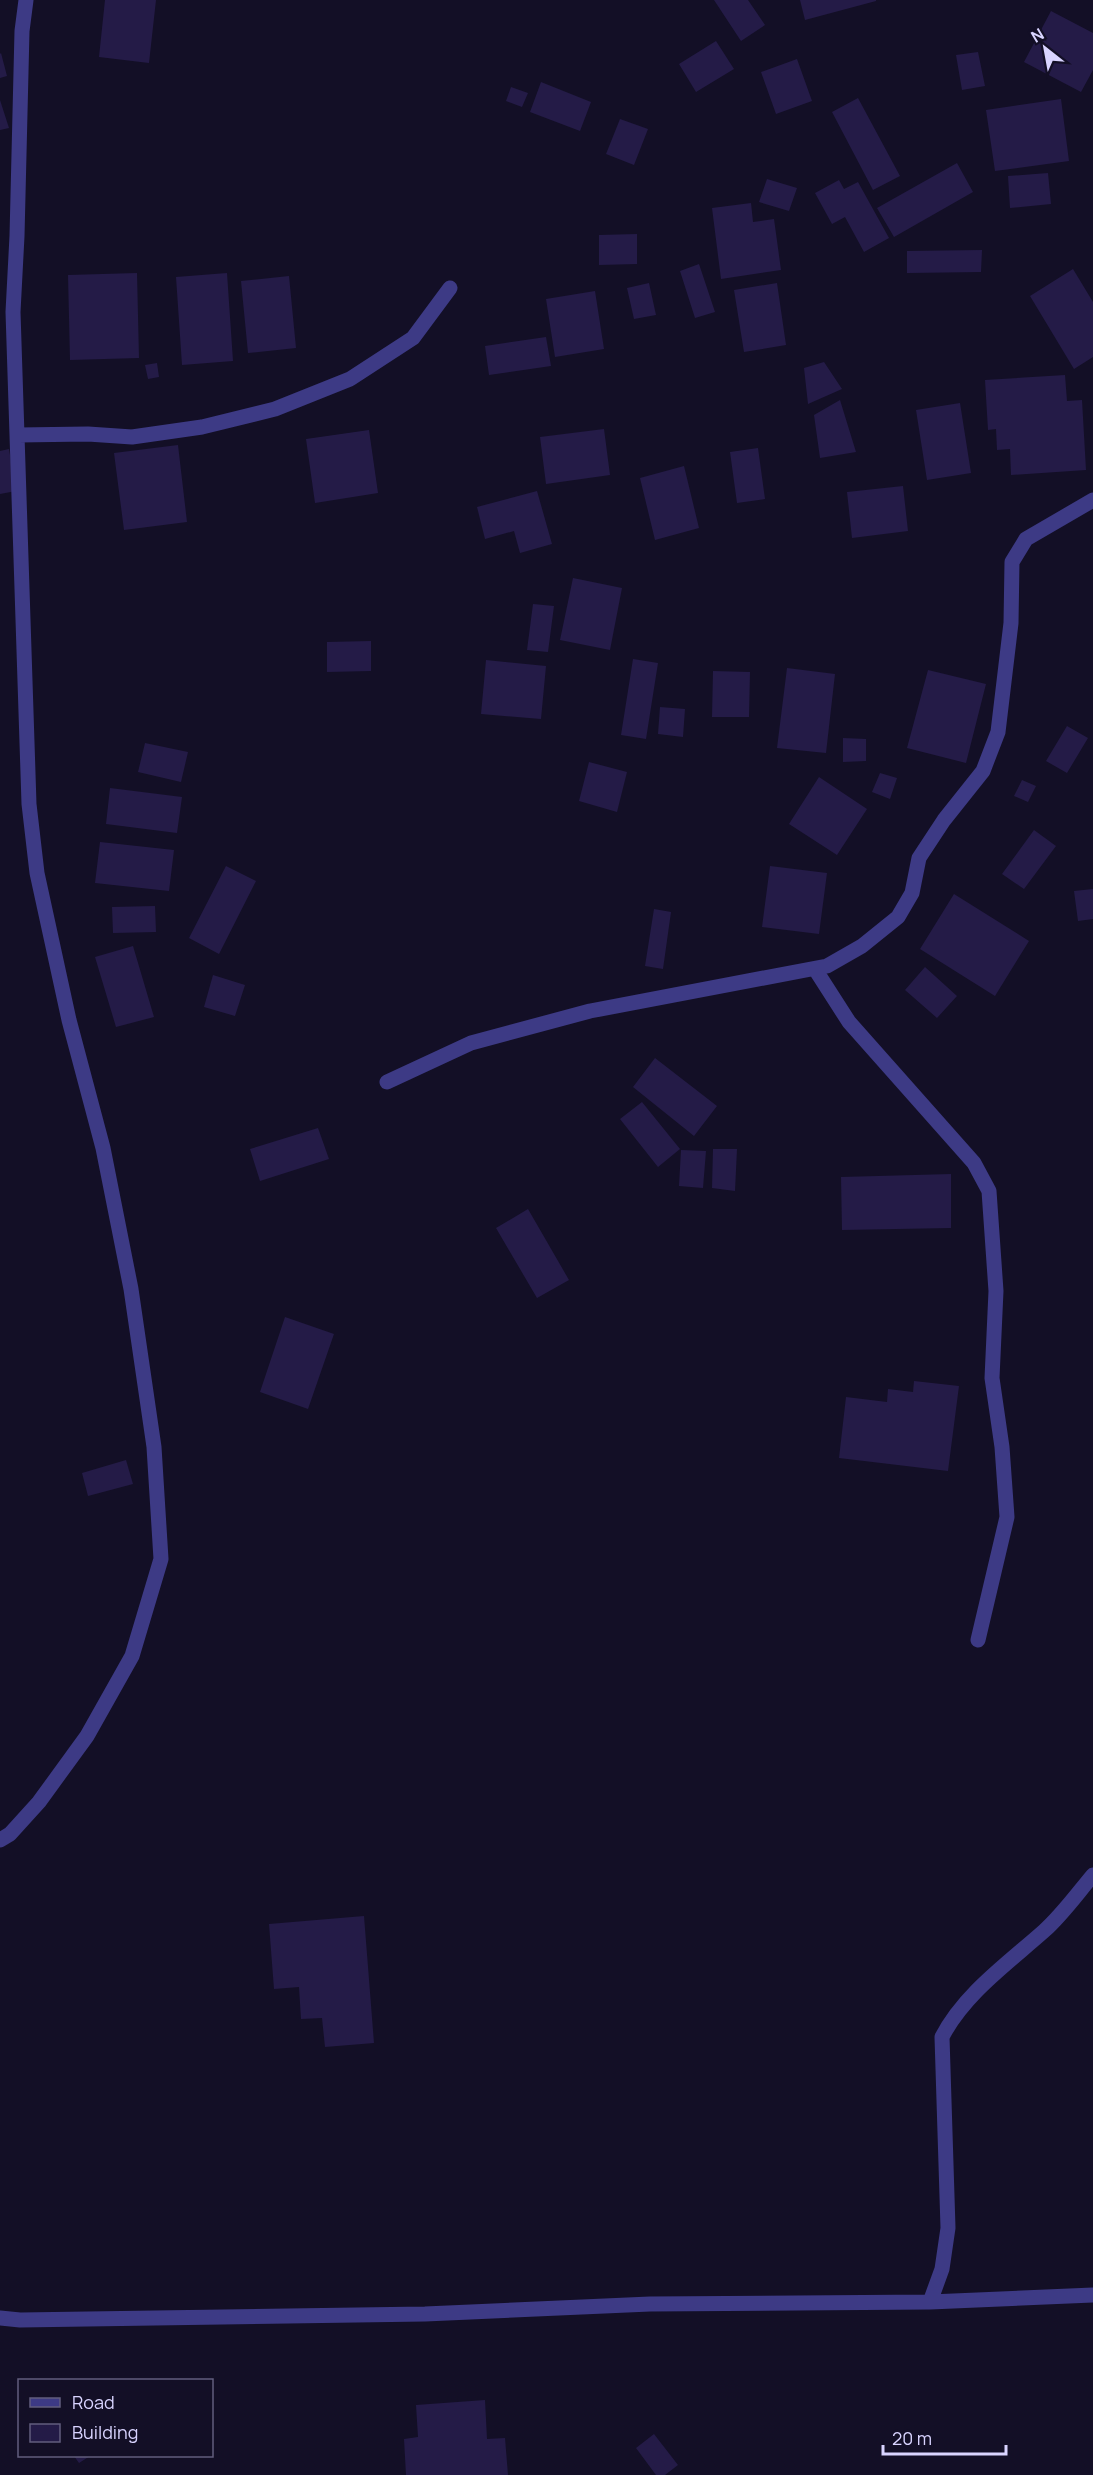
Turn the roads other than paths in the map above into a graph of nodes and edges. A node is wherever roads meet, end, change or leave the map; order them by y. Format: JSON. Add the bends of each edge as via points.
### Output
{"nodes":[{"id":1,"x":26,"y":0,"type":"edge"},
{"id":2,"x":450,"y":288,"type":"dead end"},
{"id":3,"x":18,"y":435,"type":"junction"},
{"id":4,"x":1093,"y":500,"type":"edge"},
{"id":5,"x":815,"y":969,"type":"junction"},
{"id":6,"x":387,"y":1082,"type":"dead end"},
{"id":7,"x":978,"y":1640,"type":"dead end"},
{"id":8,"x":0,"y":1840,"type":"edge"},
{"id":9,"x":1093,"y":1875,"type":"edge"},
{"id":10,"x":1093,"y":2295,"type":"edge"},
{"id":11,"x":930,"y":2302,"type":"junction"},
{"id":12,"x":0,"y":2318,"type":"edge"}],
"edges":[{"from":1,"to":3,"type":"street","via":[[13,312]]},
{"from":2,"to":3,"type":"street","via":[[413,338],[350,379],[275,409],[202,427],[132,437]]},
{"from":3,"to":8,"type":"street","via":[[29,804],[37,873],[69,1020],[103,1148],[131,1289],[154,1447],[161,1559],[132,1656],[87,1736],[39,1802]]},
{"from":4,"to":5,"type":"street","via":[[1026,539],[1012,562],[1011,623],[998,732],[983,771],[919,858],[912,893],[898,918],[862,946]]},
{"from":5,"to":6,"type":"street","via":[[590,1011],[471,1042]]},
{"from":5,"to":7,"type":"street","via":[[849,1022],[974,1163],[989,1191],[996,1291],[992,1378],[1007,1517]]},
{"from":9,"to":11,"type":"street","via":[[1045,1930],[1013,1956],[951,2019],[942,2037],[948,2228],[942,2269]]},
{"from":10,"to":11,"type":"street"},
{"from":11,"to":12,"type":"street","via":[[650,2304],[425,2314]]}]}
